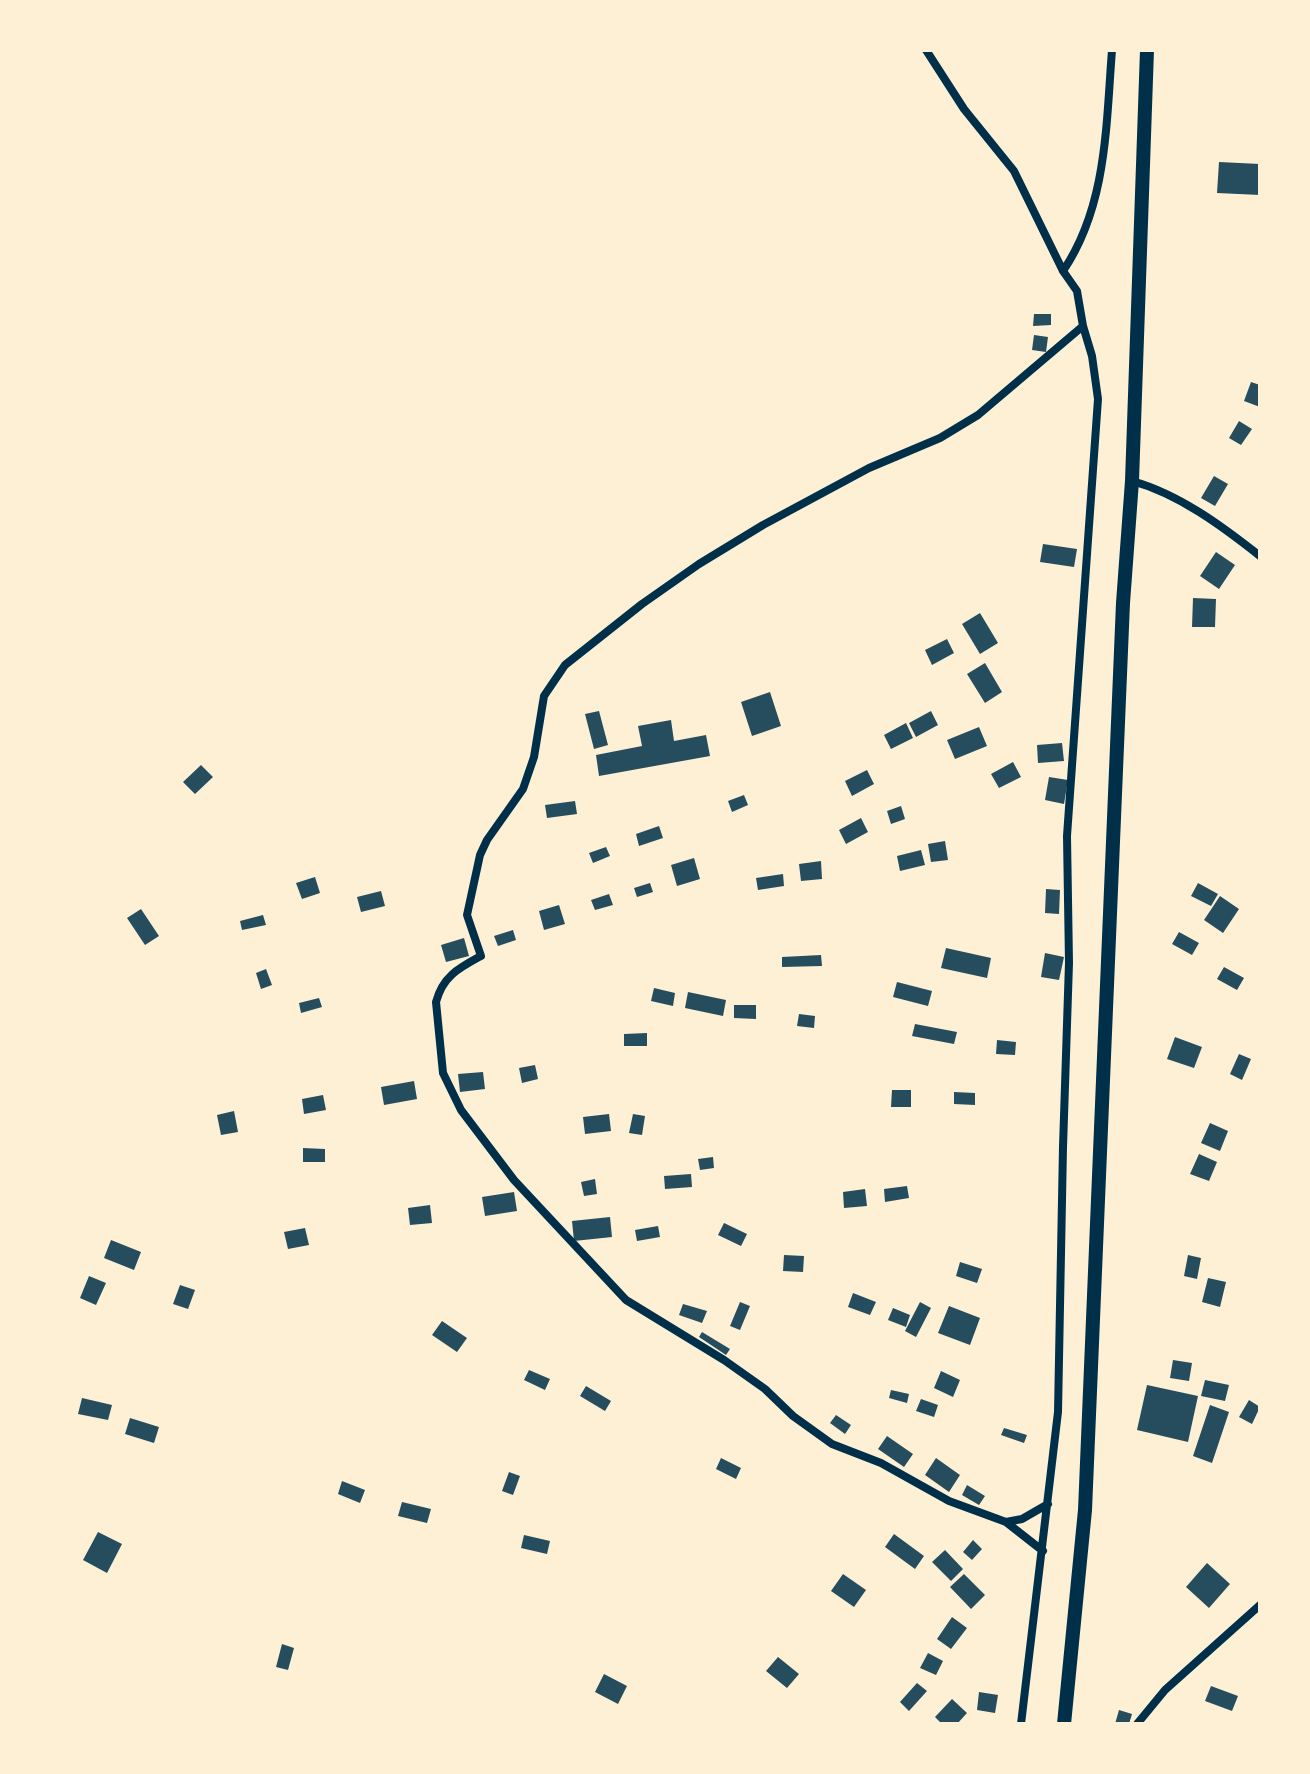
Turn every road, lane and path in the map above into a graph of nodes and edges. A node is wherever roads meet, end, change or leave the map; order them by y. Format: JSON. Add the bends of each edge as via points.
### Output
{"nodes":[{"id":1,"x":926,"y":50,"type":"edge"},
{"id":2,"x":1112,"y":50,"type":"edge"},
{"id":3,"x":1147,"y":50,"type":"edge"},
{"id":4,"x":1063,"y":271,"type":"junction"},
{"id":5,"x":1083,"y":326,"type":"junction"},
{"id":6,"x":1132,"y":481,"type":"junction"},
{"id":7,"x":1260,"y":556,"type":"edge"},
{"id":8,"x":1048,"y":1504,"type":"junction"},
{"id":9,"x":1006,"y":1522,"type":"junction"},
{"id":10,"x":1043,"y":1551,"type":"junction"},
{"id":11,"x":1260,"y":1605,"type":"edge"},
{"id":12,"x":1021,"y":1724,"type":"edge"},
{"id":13,"x":1064,"y":1724,"type":"edge"},
{"id":14,"x":1137,"y":1724,"type":"edge"}],
"edges":[{"from":1,"to":4,"type":"street","via":[[1014,171]]},
{"from":2,"to":4,"type":"street","via":[[1099,186],[1087,230]]},
{"from":3,"to":6,"type":"main road"},
{"from":4,"to":5,"type":"street","via":[[1077,291]]},
{"from":5,"to":8,"type":"street","via":[[1096,377],[1098,428],[1068,804],[1058,1412]]},
{"from":5,"to":9,"type":"street","via":[[978,415],[763,525],[642,604],[565,665],[544,696],[523,789],[480,855],[467,915],[481,956],[452,971],[436,1002],[443,1073],[461,1110],[514,1180],[626,1300],[724,1360],[832,1444],[881,1463],[949,1501]]},
{"from":6,"to":7,"type":"street","via":[[1177,500]]},
{"from":6,"to":13,"type":"main road","via":[[1085,1510]]},
{"from":8,"to":9,"type":"street"},
{"from":8,"to":10,"type":"street"},
{"from":9,"to":10,"type":"street"},
{"from":10,"to":12,"type":"street"},
{"from":11,"to":14,"type":"street","via":[[1165,1690]]}]}
